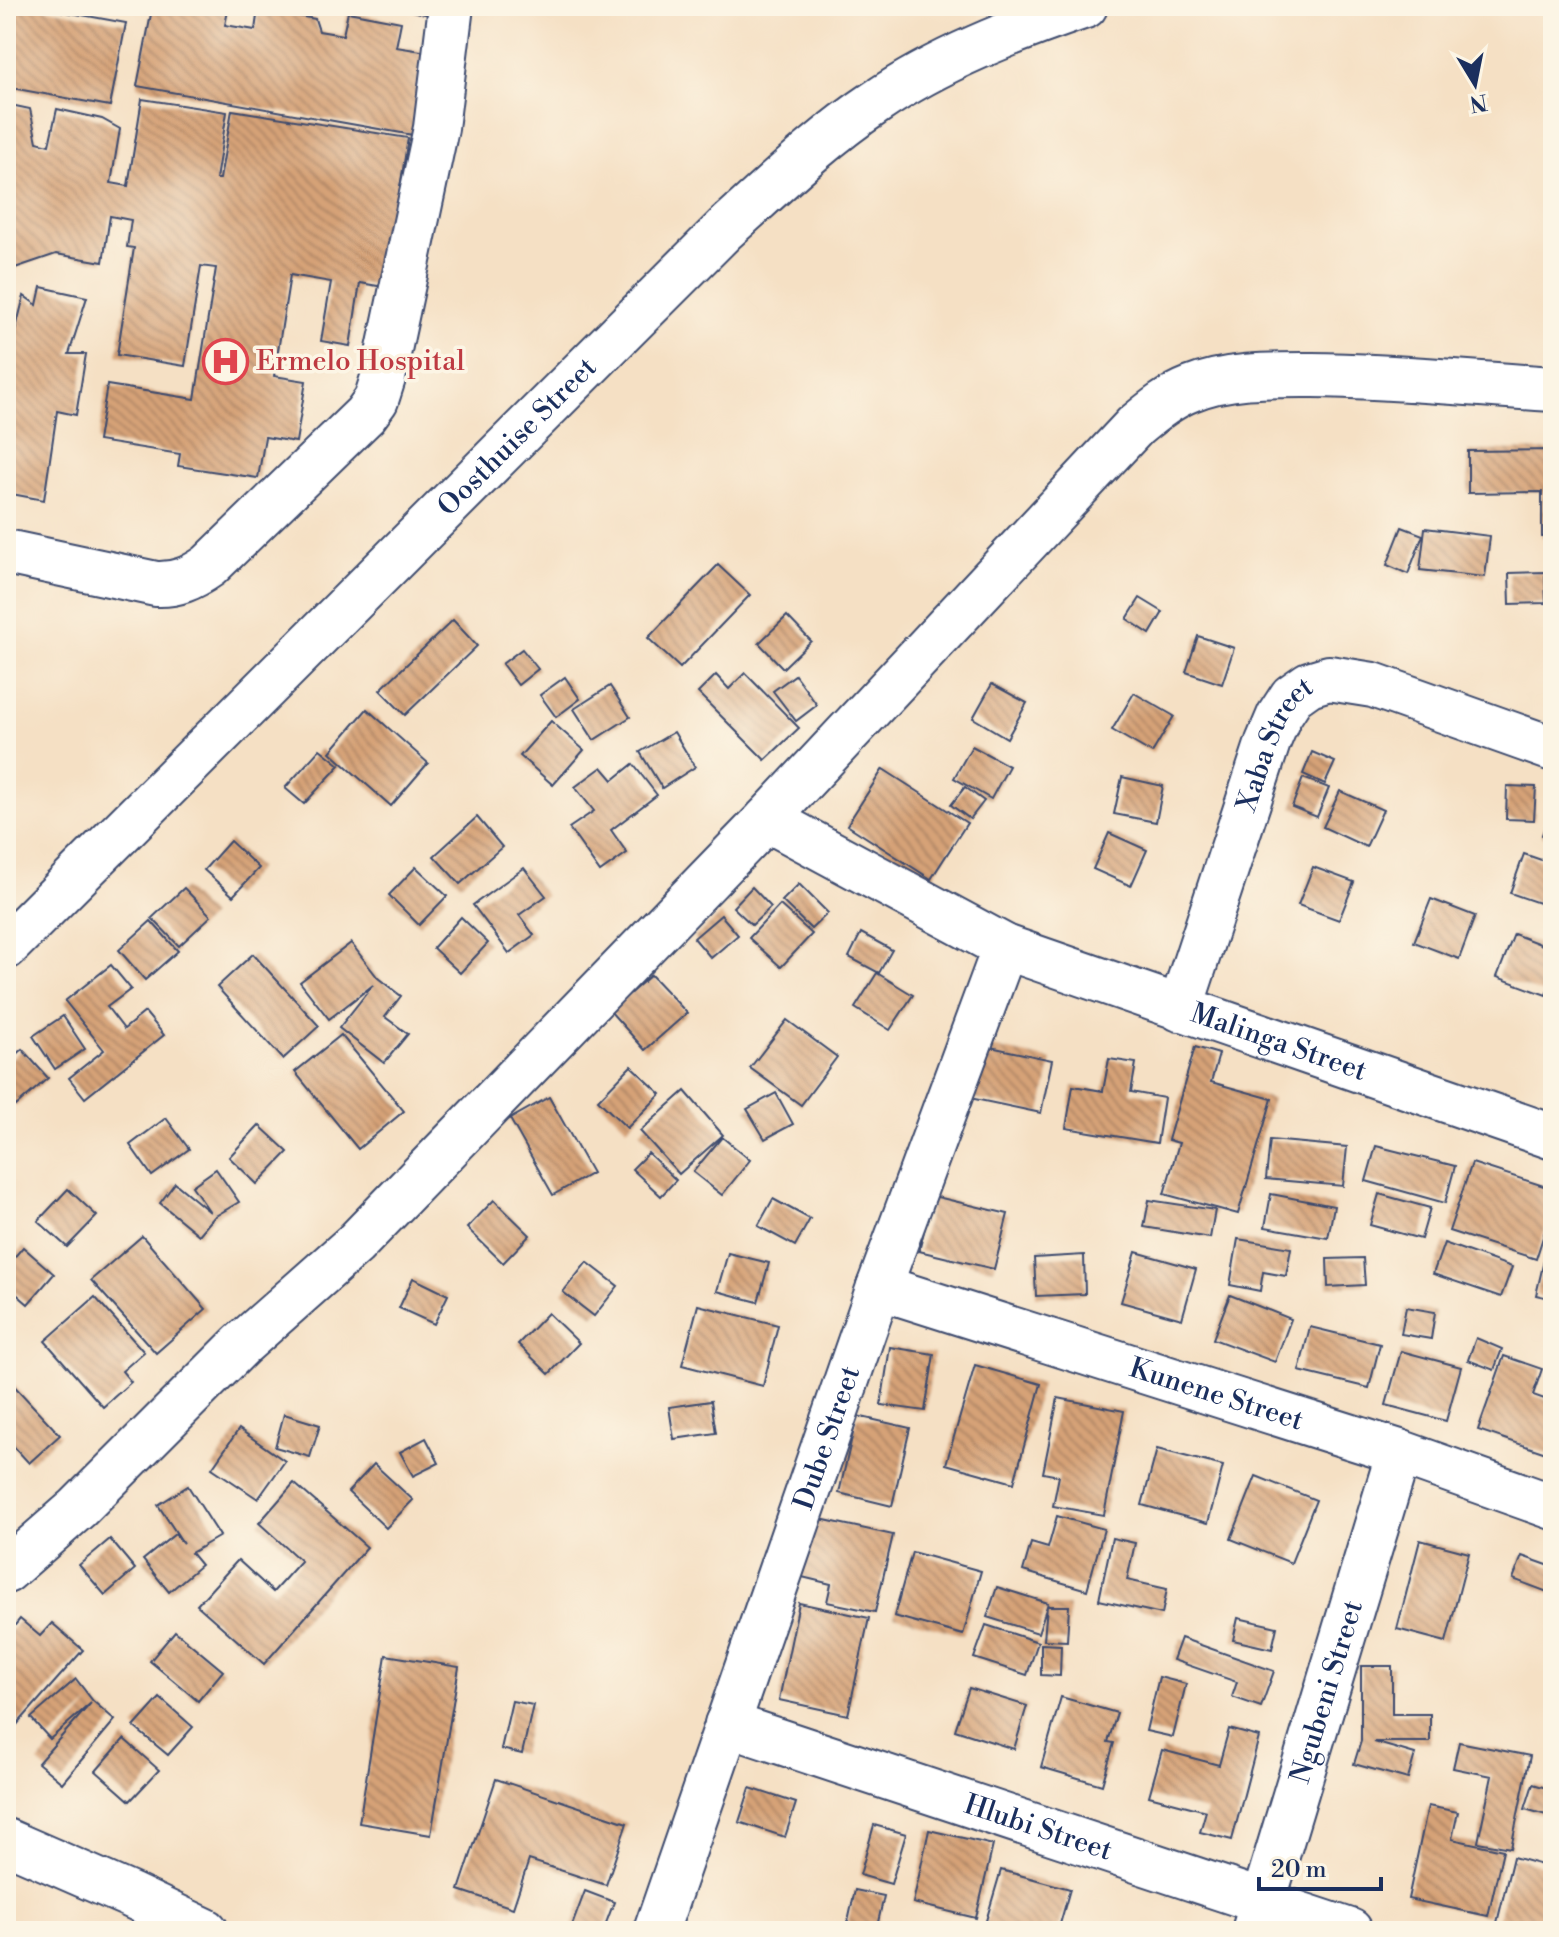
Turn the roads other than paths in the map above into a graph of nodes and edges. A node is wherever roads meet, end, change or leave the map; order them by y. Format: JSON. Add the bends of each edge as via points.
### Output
{"nodes":[{"id":1,"x":451,"y":6,"type":"edge"},
{"id":2,"x":1085,"y":6,"type":"edge"},
{"id":3,"x":1553,"y":389,"type":"edge"},
{"id":4,"x":6,"y":552,"type":"edge"},
{"id":5,"x":1553,"y":749,"type":"edge"},
{"id":6,"x":767,"y":819,"type":"junction"},
{"id":7,"x":6,"y":947,"type":"edge"},
{"id":8,"x":1005,"y":947,"type":"junction"},
{"id":9,"x":1180,"y":1009,"type":"junction"},
{"id":10,"x":1553,"y":1137,"type":"edge"},
{"id":11,"x":879,"y":1287,"type":"junction"},
{"id":12,"x":1399,"y":1452,"type":"junction"},
{"id":13,"x":1553,"y":1507,"type":"edge"},
{"id":14,"x":6,"y":1571,"type":"edge"},
{"id":15,"x":727,"y":1724,"type":"junction"},
{"id":16,"x":6,"y":1841,"type":"edge"},
{"id":17,"x":1260,"y":1916,"type":"edge"},
{"id":18,"x":206,"y":1931,"type":"edge"},
{"id":19,"x":656,"y":1931,"type":"edge"},
{"id":20,"x":1350,"y":1931,"type":"edge"}],
"edges":[{"from":1,"to":4,"type":"street","via":[[436,128],[393,332],[376,400],[365,415],[196,575],[156,584]]},
{"from":2,"to":7,"type":"street","name":"Oosthuise Street","via":[[1013,30],[938,64],[874,103],[796,166],[725,229]]},
{"from":3,"to":6,"type":"street","via":[[1266,375],[1191,389],[1158,407]]},
{"from":5,"to":9,"type":"street","name":"Xaba Street","via":[[1373,685],[1329,678],[1309,684],[1292,696],[1268,742]]},
{"from":6,"to":8,"type":"street","name":"Malinga Street"},
{"from":6,"to":14,"type":"street","via":[[355,1244],[241,1345],[78,1508]]},
{"from":8,"to":9,"type":"street","name":"Malinga Street"},
{"from":8,"to":11,"type":"street","name":"Dube Street"},
{"from":9,"to":10,"type":"street","name":"Malinga Street"},
{"from":11,"to":12,"type":"street","name":"Kunene Street"},
{"from":11,"to":15,"type":"street","name":"Dube Street"},
{"from":12,"to":13,"type":"street","name":"Kunene Street"},
{"from":12,"to":17,"type":"street","name":"Ngubeni Street"},
{"from":15,"to":17,"type":"street","name":"Hlubi Street"},
{"from":15,"to":19,"type":"street","name":"Dube Street"},
{"from":16,"to":18,"type":"street"},
{"from":17,"to":20,"type":"street","name":"Hlubi Street"}]}
